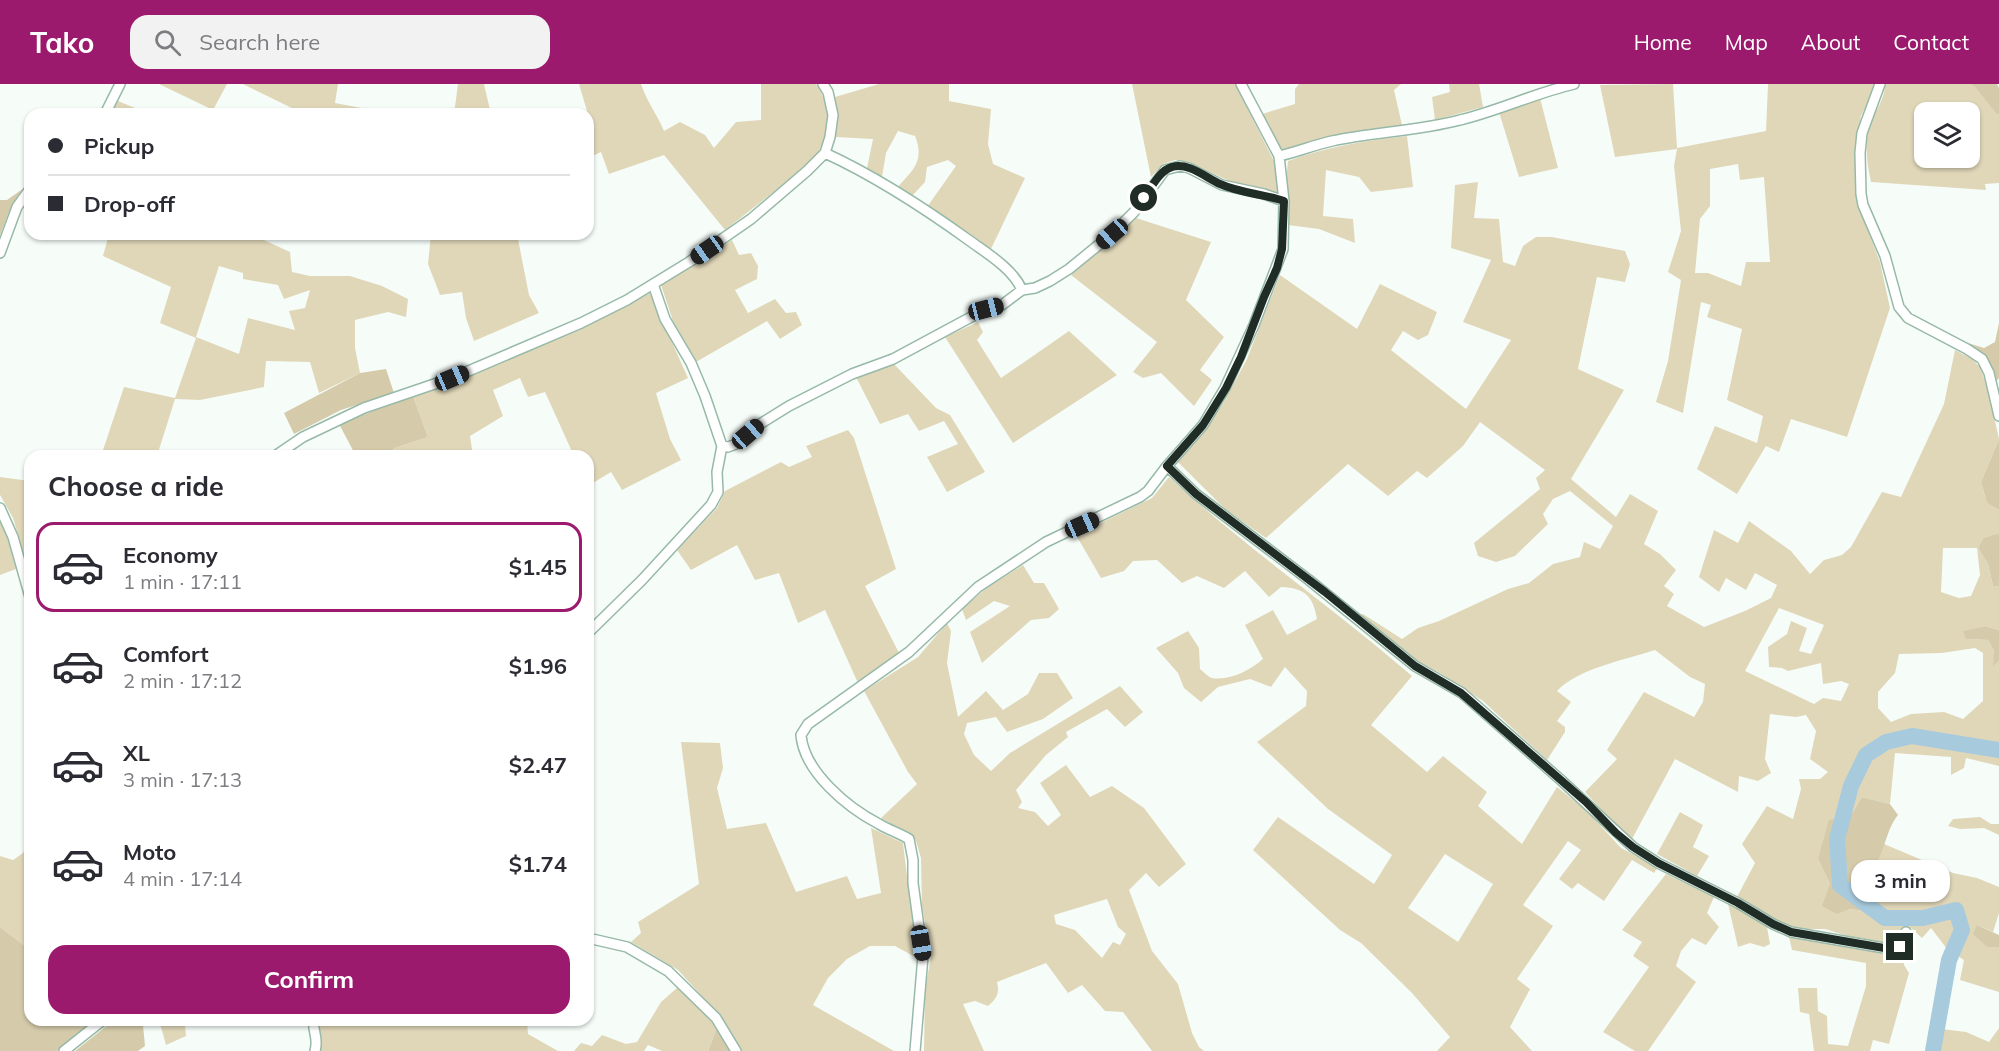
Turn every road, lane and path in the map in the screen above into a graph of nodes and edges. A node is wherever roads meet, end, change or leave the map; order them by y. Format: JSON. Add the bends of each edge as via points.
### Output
{"nodes":[{"id":1,"x":120,"y":84,"type":"edge"},
{"id":2,"x":823,"y":84,"type":"edge"},
{"id":3,"x":1240,"y":84,"type":"edge"},
{"id":4,"x":1574,"y":84,"type":"edge"},
{"id":5,"x":1880,"y":84,"type":"edge"},
{"id":6,"x":108,"y":108,"type":"edge"},
{"id":7,"x":825,"y":153,"type":"junction"},
{"id":8,"x":1279,"y":156,"type":"junction"},
{"id":9,"x":24,"y":197,"type":"edge"},
{"id":10,"x":1284,"y":201,"type":"junction"},
{"id":11,"x":0,"y":253,"type":"edge"},
{"id":12,"x":653,"y":284,"type":"junction"},
{"id":13,"x":1022,"y":290,"type":"junction"},
{"id":14,"x":1999,"y":416,"type":"edge"},
{"id":15,"x":722,"y":446,"type":"junction"},
{"id":16,"x":284,"y":450,"type":"edge"},
{"id":17,"x":1167,"y":466,"type":"junction"},
{"id":18,"x":0,"y":508,"type":"edge"},
{"id":19,"x":24,"y":563,"type":"edge"},
{"id":20,"x":594,"y":627,"type":"edge"},
{"id":21,"x":1906,"y":932,"type":"dead end"},
{"id":22,"x":594,"y":939,"type":"edge"},
{"id":23,"x":95,"y":1026,"type":"edge"},
{"id":24,"x":314,"y":1026,"type":"edge"},
{"id":25,"x":63,"y":1051,"type":"edge"},
{"id":26,"x":315,"y":1051,"type":"edge"},
{"id":27,"x":736,"y":1051,"type":"edge"},
{"id":28,"x":915,"y":1051,"type":"edge"}],
"edges":[{"from":1,"to":6,"type":"street"},
{"from":2,"to":7,"type":"street","via":[[833,115]]},
{"from":3,"to":8,"type":"street"},
{"from":4,"to":8,"type":"street","via":[[1459,120],[1330,142]]},
{"from":5,"to":14,"type":"street","via":[[1862,133],[1861,194],[1899,307],[1908,318],[1982,359]]},
{"from":7,"to":12,"type":"street","via":[[751,219]]},
{"from":7,"to":13,"type":"street","via":[[865,171],[923,207],[987,253],[1018,279]]},
{"from":8,"to":10,"type":"street"},
{"from":9,"to":11,"type":"street"},
{"from":10,"to":13,"type":"street","via":[[1222,185],[1190,168],[1172,167],[1165,170],[1134,212],[1091,251],[1050,281]]},
{"from":10,"to":17,"type":"street","via":[[1277,268],[1241,357],[1203,425]]},
{"from":12,"to":15,"type":"street","via":[[664,319],[691,363]]},
{"from":12,"to":16,"type":"street","via":[[581,323],[452,378],[328,423]]},
{"from":13,"to":15,"type":"street","via":[[1002,305],[986,309],[893,359],[852,374],[789,406],[736,444]]},
{"from":15,"to":20,"type":"street","via":[[717,465],[718,492],[711,505]]},
{"from":17,"to":21,"type":"street","via":[[1196,494],[1415,666],[1461,693],[1633,847],[1658,863],[1791,932],[1890,949],[1904,944]]},
{"from":17,"to":28,"type":"street","via":[[1140,497],[1046,542],[978,587],[909,652],[808,724],[801,735],[819,776],[845,802],[909,839],[923,956]]},
{"from":18,"to":19,"type":"street"},
{"from":22,"to":27,"type":"street","via":[[627,946],[668,971],[716,1018]]},
{"from":23,"to":25,"type":"street"},
{"from":24,"to":26,"type":"street","via":[[318,1041]]}]}
